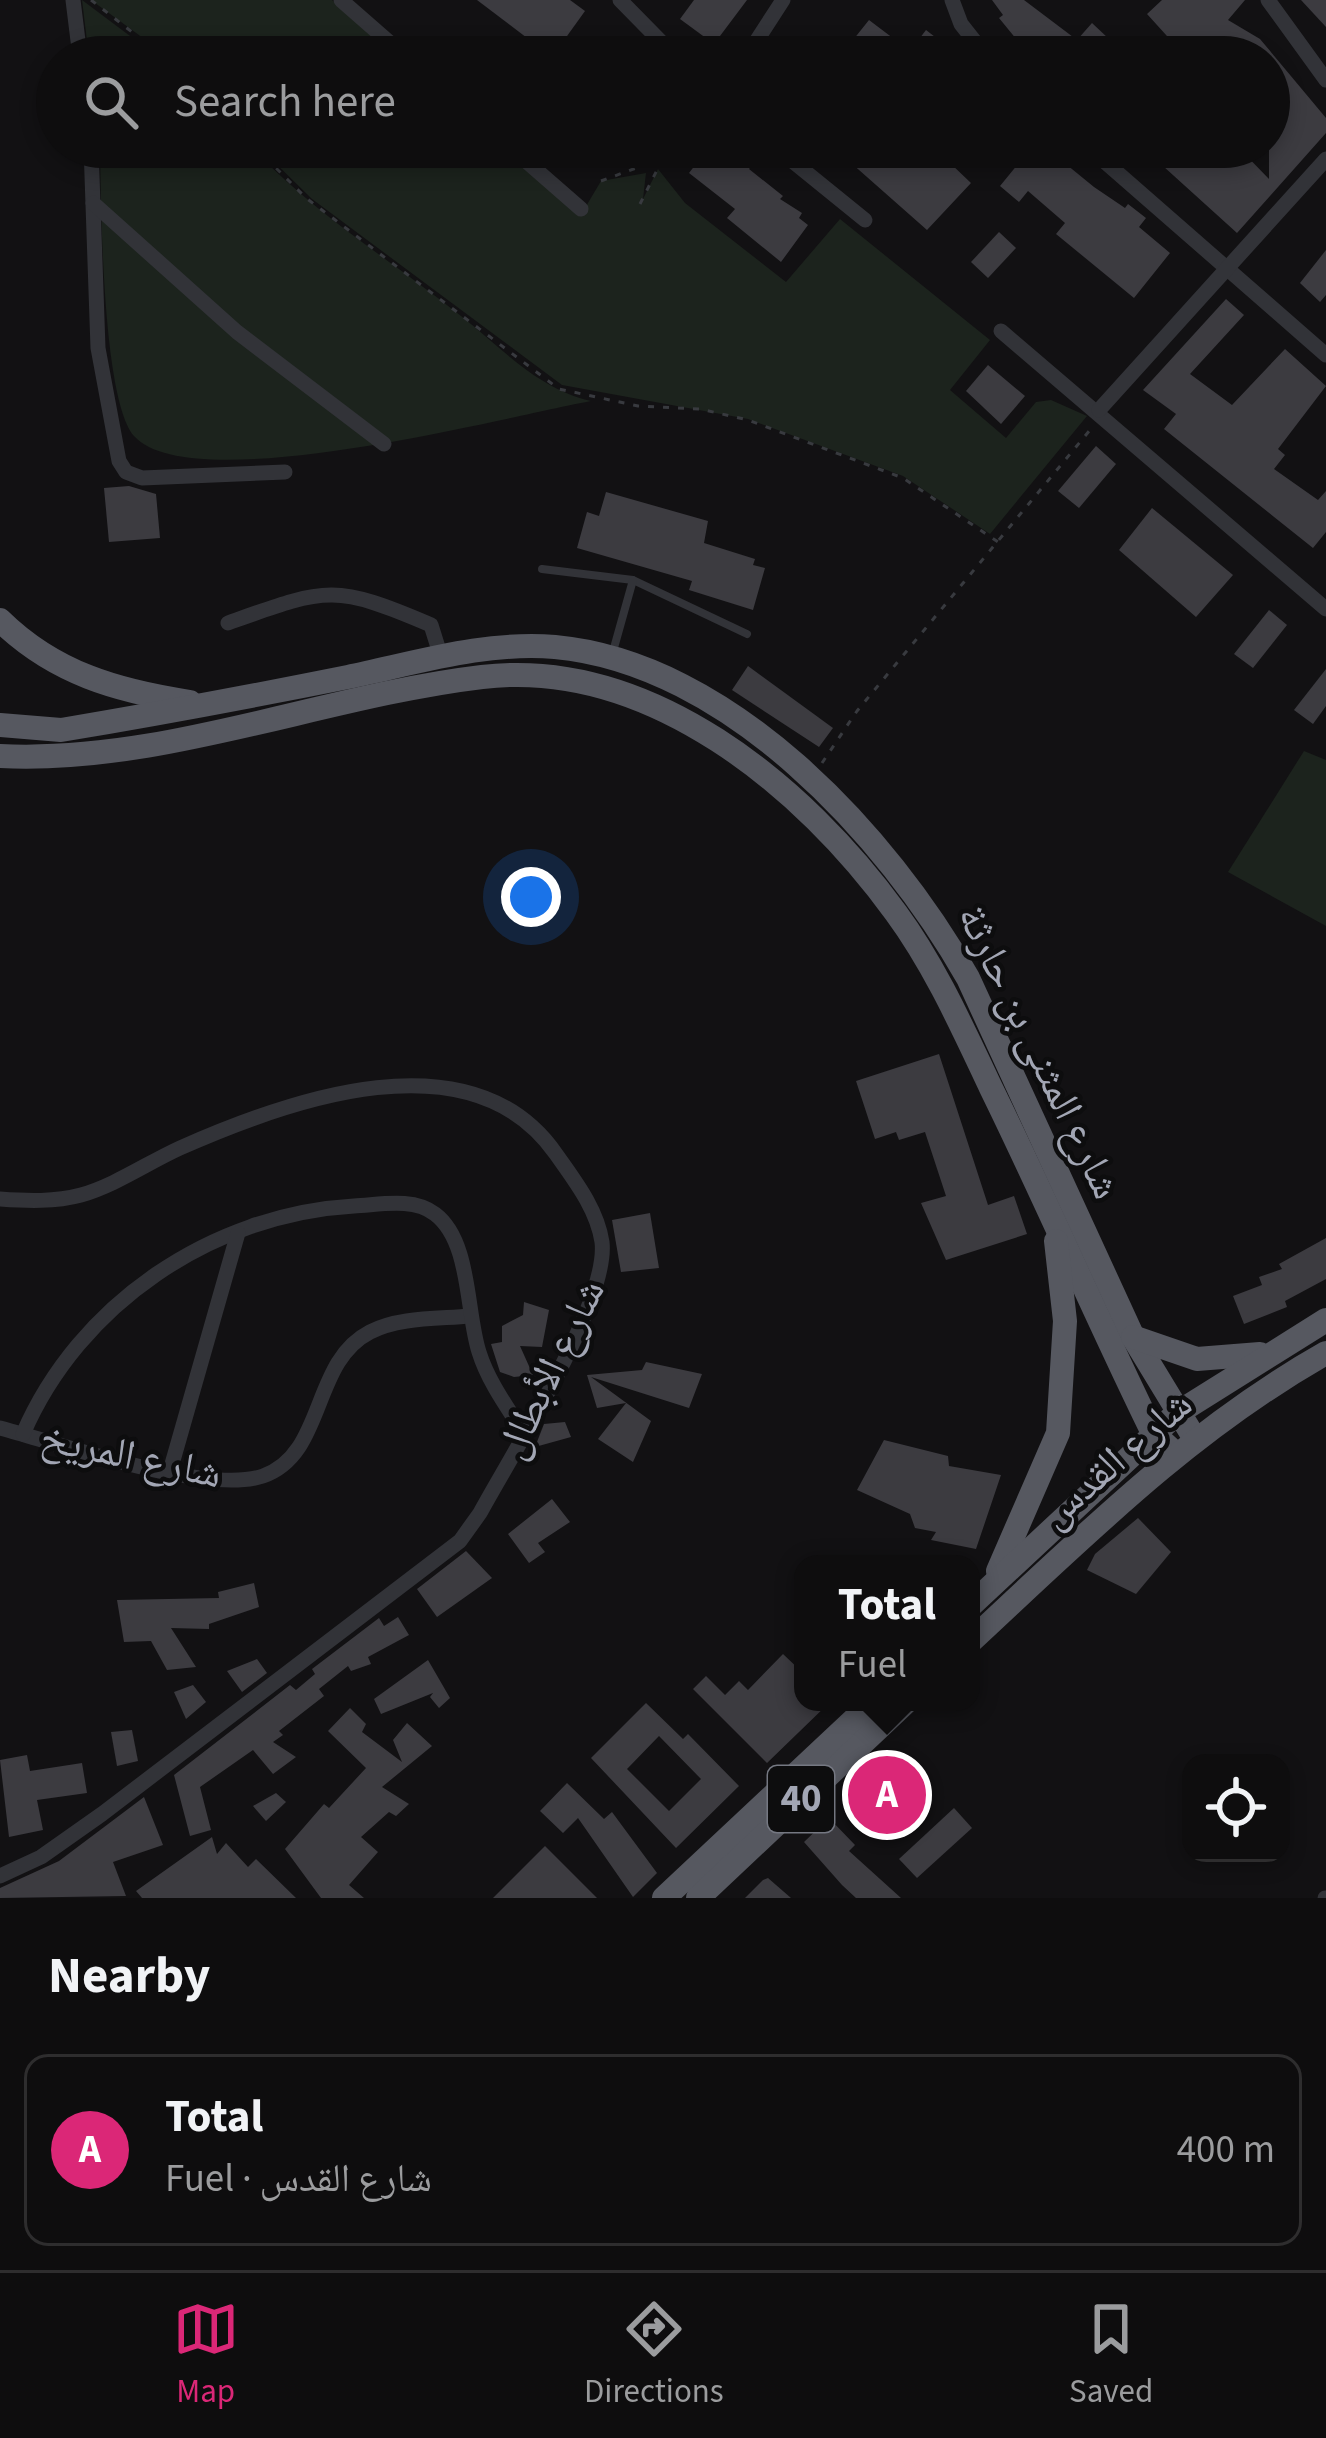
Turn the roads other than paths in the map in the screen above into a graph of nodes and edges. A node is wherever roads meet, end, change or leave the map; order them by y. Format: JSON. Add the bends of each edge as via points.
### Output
{"nodes":[{"id":1,"x":73,"y":0,"type":"edge"},
{"id":2,"x":340,"y":0,"type":"edge"},
{"id":3,"x":620,"y":0,"type":"edge"},
{"id":4,"x":783,"y":0,"type":"edge"},
{"id":5,"x":952,"y":0,"type":"edge"},
{"id":6,"x":1268,"y":0,"type":"edge"},
{"id":7,"x":77,"y":36,"type":"edge"},
{"id":8,"x":382,"y":36,"type":"edge"},
{"id":9,"x":655,"y":36,"type":"edge"},
{"id":10,"x":760,"y":36,"type":"edge"},
{"id":11,"x":970,"y":36,"type":"edge"},
{"id":12,"x":1326,"y":80,"type":"edge"},
{"id":13,"x":1326,"y":159,"type":"edge"},
{"id":14,"x":92,"y":168,"type":"edge"},
{"id":15,"x":534,"y":168,"type":"edge"},
{"id":16,"x":802,"y":168,"type":"edge"},
{"id":17,"x":1112,"y":168,"type":"edge"},
{"id":18,"x":93,"y":203,"type":"junction"},
{"id":19,"x":581,"y":208,"type":"dead end"},
{"id":20,"x":866,"y":220,"type":"dead end"},
{"id":21,"x":1226,"y":269,"type":"junction"},
{"id":22,"x":1001,"y":331,"type":"dead end"},
{"id":23,"x":1326,"y":355,"type":"edge"},
{"id":24,"x":1101,"y":413,"type":"junction"},
{"id":25,"x":384,"y":444,"type":"dead end"},
{"id":26,"x":285,"y":472,"type":"dead end"},
{"id":27,"x":542,"y":569,"type":"dead end"},
{"id":28,"x":633,"y":580,"type":"junction"},
{"id":29,"x":1326,"y":609,"type":"edge"},
{"id":30,"x":0,"y":620,"type":"edge"},
{"id":31,"x":228,"y":623,"type":"dead end"},
{"id":32,"x":747,"y":634,"type":"dead end"},
{"id":33,"x":612,"y":656,"type":"junction"},
{"id":34,"x":441,"y":657,"type":"junction"},
{"id":35,"x":211,"y":705,"type":"junction"},
{"id":36,"x":0,"y":725,"type":"edge"},
{"id":37,"x":0,"y":756,"type":"edge"},
{"id":38,"x":0,"y":1199,"type":"edge"},
{"id":39,"x":1053,"y":1215,"type":"junction"},
{"id":40,"x":238,"y":1233,"type":"junction"},
{"id":41,"x":470,"y":1316,"type":"junction"},
{"id":42,"x":1326,"y":1320,"type":"edge"},
{"id":43,"x":1132,"y":1337,"type":"junction"},
{"id":44,"x":1268,"y":1353,"type":"junction"},
{"id":45,"x":1326,"y":1353,"type":"edge"},
{"id":46,"x":1176,"y":1414,"type":"junction"},
{"id":47,"x":0,"y":1428,"type":"edge"},
{"id":48,"x":523,"y":1432,"type":"junction"},
{"id":49,"x":1154,"y":1433,"type":"junction"},
{"id":50,"x":23,"y":1434,"type":"junction"},
{"id":51,"x":1185,"y":1446,"type":"junction"},
{"id":52,"x":170,"y":1471,"type":"junction"},
{"id":53,"x":991,"y":1585,"type":"junction"},
{"id":54,"x":980,"y":1596,"type":"edge"},
{"id":55,"x":980,"y":1633,"type":"edge"},
{"id":56,"x":864,"y":1711,"type":"edge"},
{"id":57,"x":896,"y":1711,"type":"edge"},
{"id":58,"x":0,"y":1876,"type":"edge"},
{"id":59,"x":664,"y":1898,"type":"edge"},
{"id":60,"x":698,"y":1898,"type":"edge"}],
"edges":[{"from":1,"to":7,"type":"street"},
{"from":2,"to":8,"type":"street"},
{"from":3,"to":9,"type":"street"},
{"from":4,"to":10,"type":"street"},
{"from":5,"to":11,"type":"street"},
{"from":6,"to":12,"type":"street"},
{"from":13,"to":21,"type":"street"},
{"from":14,"to":18,"type":"street"},
{"from":15,"to":19,"type":"street"},
{"from":16,"to":20,"type":"street"},
{"from":17,"to":21,"type":"street"},
{"from":18,"to":25,"type":"street","via":[[237,332]]},
{"from":18,"to":26,"type":"street","via":[[101,382],[126,472]]},
{"from":21,"to":23,"type":"street"},
{"from":21,"to":24,"type":"street"},
{"from":22,"to":24,"type":"street"},
{"from":24,"to":29,"type":"street"},
{"from":27,"to":28,"type":"lane"},
{"from":28,"to":32,"type":"lane"},
{"from":28,"to":33,"type":"lane"},
{"from":30,"to":35,"type":"highway","via":[[22,642],[88,679]]},
{"from":31,"to":34,"type":"street","via":[[316,592],[368,598],[431,625]]},
{"from":33,"to":34,"type":"highway","name":"شارع المثنى بن حارثة","via":[[514,646]]},
{"from":33,"to":43,"type":"highway","name":"شارع المثنى بن حارثة","via":[[723,713],[812,777],[907,881],[959,962]]},
{"from":34,"to":35,"type":"highway","name":"شارع المثنى بن حارثة"},
{"from":35,"to":36,"type":"highway","name":"شارع المثنى بن حارثة","via":[[61,730]]},
{"from":37,"to":39,"type":"highway","name":"شارع المثنى بن حارثة","via":[[88,755],[482,677],[599,684],[650,703],[792,798],[897,914],[948,999]]},
{"from":38,"to":48,"type":"street","name":"شارع الأبطال","via":[[79,1196],[253,1118],[360,1090],[438,1088],[503,1105],[550,1145],[598,1221],[602,1246],[585,1316]]},
{"from":39,"to":49,"type":"highway","name":"شارع المثنى بن حارثة"},
{"from":39,"to":53,"type":"highway","via":[[1065,1322],[1058,1433]]},
{"from":40,"to":41,"type":"street","via":[[324,1208],[422,1206],[446,1225]]},
{"from":40,"to":50,"type":"street","via":[[151,1275],[92,1326],[41,1393]]},
{"from":40,"to":52,"type":"street"},
{"from":41,"to":48,"type":"street","via":[[492,1384]]},
{"from":41,"to":52,"type":"street","name":"شارع المريخ","via":[[388,1325],[355,1341],[332,1369],[302,1442],[279,1468],[247,1479]]},
{"from":42,"to":44,"type":"highway","name":"شارع القدس"},
{"from":43,"to":44,"type":"highway","via":[[1197,1359]]},
{"from":43,"to":46,"type":"highway","name":"شارع المثنى بن حارثة"},
{"from":44,"to":46,"type":"highway","name":"شارع القدس"},
{"from":45,"to":51,"type":"highway","name":"شارع القدس"},
{"from":46,"to":49,"type":"highway","name":"شارع القدس"},
{"from":46,"to":51,"type":"highway","name":"شارع المثنى بن حارثة"},
{"from":47,"to":50,"type":"street","name":"شارع المريخ"},
{"from":48,"to":58,"type":"street","name":"شارع الأبطال","via":[[480,1513],[438,1560],[102,1814]]},
{"from":49,"to":51,"type":"highway","name":"شارع المثنى بن حارثة"},
{"from":49,"to":53,"type":"highway","name":"شارع القدس"},
{"from":50,"to":52,"type":"street","name":"شارع المريخ"},
{"from":51,"to":55,"type":"highway","name":"شارع القدس"},
{"from":53,"to":54,"type":"highway","name":"شارع القدس"},
{"from":56,"to":59,"type":"highway","number":"40"},
{"from":57,"to":60,"type":"highway","number":"40"}]}
